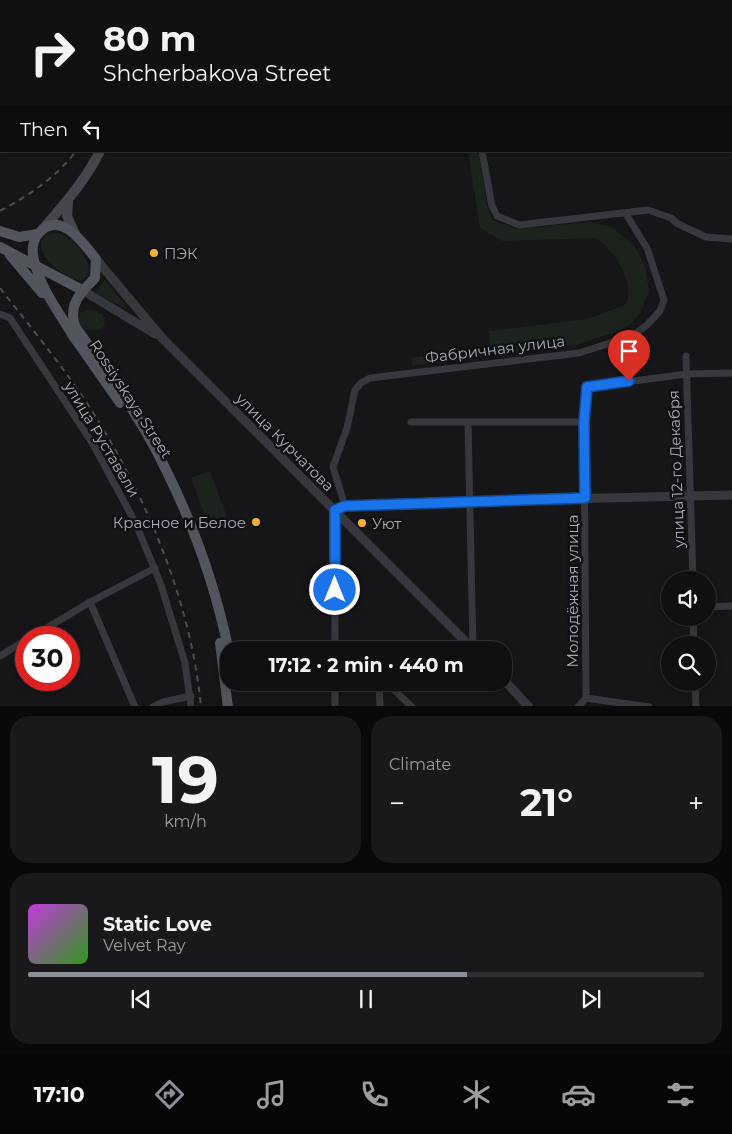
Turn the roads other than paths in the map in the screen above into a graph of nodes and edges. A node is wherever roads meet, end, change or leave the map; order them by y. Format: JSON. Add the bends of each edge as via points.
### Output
{"nodes":[{"id":1,"x":100,"y":152,"type":"edge"},
{"id":2,"x":482,"y":152,"type":"edge"},
{"id":3,"x":68,"y":202,"type":"junction"},
{"id":4,"x":626,"y":214,"type":"junction"},
{"id":5,"x":0,"y":231,"type":"edge"},
{"id":6,"x":40,"y":232,"type":"junction"},
{"id":7,"x":74,"y":234,"type":"junction"},
{"id":8,"x":732,"y":239,"type":"edge"},
{"id":9,"x":0,"y":248,"type":"edge"},
{"id":10,"x":10,"y":254,"type":"junction"},
{"id":11,"x":96,"y":259,"type":"junction"},
{"id":12,"x":38,"y":266,"type":"junction"},
{"id":13,"x":82,"y":290,"type":"junction"},
{"id":14,"x":0,"y":314,"type":"edge"},
{"id":15,"x":74,"y":337,"type":"junction"},
{"id":16,"x":162,"y":338,"type":"junction"},
{"id":17,"x":686,"y":356,"type":"dead end"},
{"id":18,"x":732,"y":373,"type":"edge"},
{"id":19,"x":687,"y":374,"type":"junction"},
{"id":20,"x":411,"y":422,"type":"dead end"},
{"id":21,"x":468,"y":422,"type":"junction"},
{"id":22,"x":584,"y":422,"type":"junction"},
{"id":23,"x":732,"y":495,"type":"edge"},
{"id":24,"x":691,"y":496,"type":"junction"},
{"id":25,"x":585,"y":498,"type":"junction"},
{"id":26,"x":470,"y":501,"type":"junction"},
{"id":27,"x":345,"y":506,"type":"junction"},
{"id":28,"x":335,"y":510,"type":"junction"},
{"id":29,"x":155,"y":568,"type":"junction"},
{"id":30,"x":693,"y":571,"type":"edge"},
{"id":31,"x":90,"y":602,"type":"junction"},
{"id":32,"x":732,"y":606,"type":"edge"},
{"id":33,"x":716,"y":607,"type":"edge"},
{"id":34,"x":50,"y":626,"type":"edge"},
{"id":35,"x":226,"y":641,"type":"edge"},
{"id":36,"x":335,"y":641,"type":"edge"},
{"id":37,"x":465,"y":641,"type":"edge"},
{"id":38,"x":473,"y":641,"type":"edge"},
{"id":39,"x":15,"y":647,"type":"edge"},
{"id":40,"x":0,"y":656,"type":"edge"},
{"id":41,"x":512,"y":689,"type":"edge"},
{"id":42,"x":234,"y":691,"type":"edge"},
{"id":43,"x":335,"y":691,"type":"edge"},
{"id":44,"x":379,"y":691,"type":"edge"},
{"id":45,"x":396,"y":691,"type":"edge"},
{"id":46,"x":695,"y":691,"type":"edge"},
{"id":47,"x":191,"y":696,"type":"junction"},
{"id":48,"x":586,"y":698,"type":"junction"},
{"id":49,"x":135,"y":706,"type":"edge"},
{"id":50,"x":153,"y":706,"type":"edge"},
{"id":51,"x":191,"y":706,"type":"edge"},
{"id":52,"x":228,"y":706,"type":"edge"},
{"id":53,"x":235,"y":706,"type":"edge"},
{"id":54,"x":334,"y":706,"type":"edge"},
{"id":55,"x":380,"y":706,"type":"edge"},
{"id":56,"x":412,"y":706,"type":"edge"},
{"id":57,"x":527,"y":706,"type":"edge"},
{"id":58,"x":578,"y":706,"type":"edge"},
{"id":59,"x":649,"y":706,"type":"edge"},
{"id":60,"x":696,"y":706,"type":"edge"}],
"edges":[{"from":1,"to":3,"type":"main road"},
{"from":2,"to":4,"type":"street","via":[[492,206],[497,216],[519,226]]},
{"from":3,"to":6,"type":"main road"},
{"from":3,"to":7,"type":"main road","via":[[67,216]]},
{"from":4,"to":8,"type":"street","via":[[648,210],[706,237]]},
{"from":4,"to":27,"type":"street","name":"Фабричная улица","via":[[647,248],[664,300],[653,318],[632,336],[579,353],[370,378],[361,383],[355,390],[347,428],[333,467]]},
{"from":5,"to":6,"type":"main road","via":[[19,237]]},
{"from":6,"to":7,"type":"main road","via":[[60,225]]},
{"from":6,"to":12,"type":"main road","via":[[34,242],[33,254]]},
{"from":7,"to":11,"type":"main road"},
{"from":9,"to":10,"type":"main road"},
{"from":10,"to":12,"type":"main road"},
{"from":10,"to":15,"type":"main road"},
{"from":11,"to":13,"type":"main road","via":[[95,278]]},
{"from":11,"to":16,"type":"street","name":"улица Курчатова"},
{"from":12,"to":13,"type":"main road"},
{"from":12,"to":15,"type":"main road","via":[[41,284]]},
{"from":13,"to":16,"type":"street","name":"улица Курчатова"},
{"from":13,"to":35,"type":"main road","via":[[73,307],[75,326],[128,403],[166,469],[194,531],[217,600]]},
{"from":14,"to":29,"type":"street","name":"улица Руставели","via":[[10,318],[93,444],[136,524]]},
{"from":15,"to":52,"type":"main road","name":"Rossiyskaya Street","via":[[148,451],[187,533],[211,602],[222,652]]},
{"from":16,"to":28,"type":"street","name":"улица Курчатова"},
{"from":17,"to":19,"type":"street","name":"улица 12-го Декабря"},
{"from":18,"to":19,"type":"street"},
{"from":19,"to":22,"type":"street","name":"Молодёжная улица","via":[[591,385],[585,391]]},
{"from":19,"to":24,"type":"street","name":"улица 12-го Декабря"},
{"from":20,"to":21,"type":"street"},
{"from":21,"to":22,"type":"street"},
{"from":21,"to":26,"type":"street"},
{"from":22,"to":25,"type":"street","name":"Молодёжная улица"},
{"from":23,"to":24,"type":"street"},
{"from":24,"to":25,"type":"street"},
{"from":24,"to":30,"type":"street","name":"улица 12-го Декабря"},
{"from":25,"to":26,"type":"street"},
{"from":25,"to":48,"type":"street","name":"Молодёжная улица"},
{"from":26,"to":27,"type":"street"},
{"from":26,"to":38,"type":"street"},
{"from":27,"to":28,"type":"street"},
{"from":28,"to":36,"type":"street"},
{"from":28,"to":37,"type":"street","name":"улица Курчатова"},
{"from":29,"to":31,"type":"street"},
{"from":29,"to":47,"type":"street","name":"улица Руставели","via":[[185,663]]},
{"from":31,"to":34,"type":"street"},
{"from":31,"to":49,"type":"street"},
{"from":32,"to":33,"type":"street"},
{"from":39,"to":40,"type":"street"},
{"from":41,"to":57,"type":"street"},
{"from":42,"to":53,"type":"main road"},
{"from":43,"to":54,"type":"street"},
{"from":44,"to":55,"type":"street"},
{"from":45,"to":56,"type":"street"},
{"from":46,"to":60,"type":"street"},
{"from":47,"to":50,"type":"street"},
{"from":47,"to":51,"type":"street","name":"улица Руставели"},
{"from":48,"to":58,"type":"street"},
{"from":48,"to":59,"type":"street"}]}
